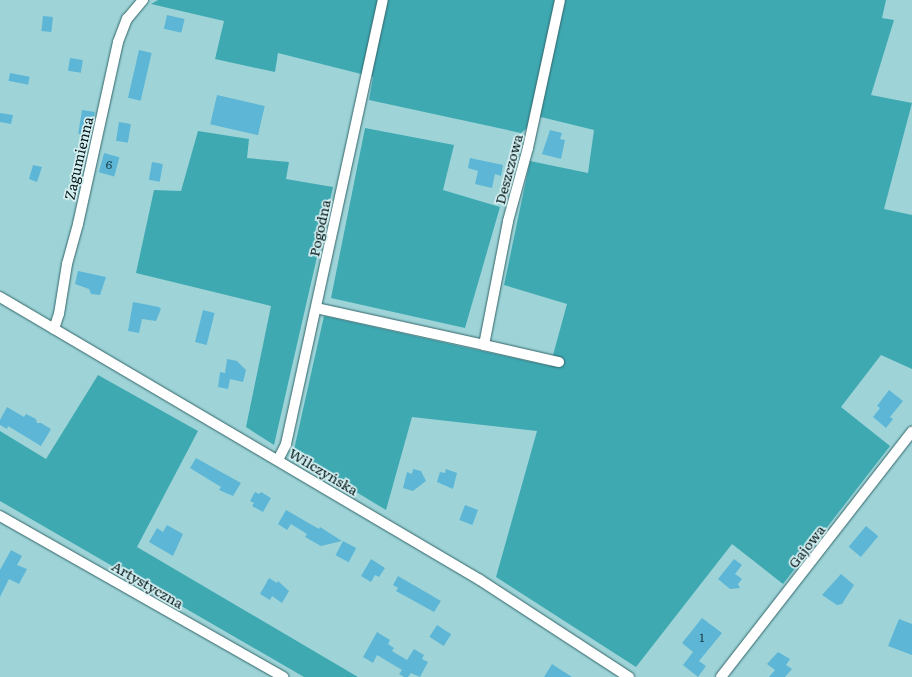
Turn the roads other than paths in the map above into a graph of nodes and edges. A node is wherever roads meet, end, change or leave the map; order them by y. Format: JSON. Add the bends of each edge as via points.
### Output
{"nodes":[{"id":1,"x":143,"y":0,"type":"edge"},
{"id":2,"x":383,"y":0,"type":"edge"},
{"id":3,"x":560,"y":0,"type":"edge"},
{"id":4,"x":0,"y":297,"type":"edge"},
{"id":5,"x":316,"y":308,"type":"junction"},
{"id":6,"x":54,"y":328,"type":"junction"},
{"id":7,"x":484,"y":345,"type":"junction"},
{"id":8,"x":559,"y":362,"type":"dead end"},
{"id":9,"x":912,"y":432,"type":"edge"},
{"id":10,"x":278,"y":460,"type":"junction"},
{"id":11,"x":0,"y":516,"type":"edge"},
{"id":12,"x":283,"y":677,"type":"edge"},
{"id":13,"x":629,"y":677,"type":"edge"},
{"id":14,"x":721,"y":677,"type":"edge"}],
"edges":[{"from":1,"to":6,"type":"street","name":"Zagumienna","via":[[127,19],[118,42]]},
{"from":2,"to":5,"type":"street","name":"Pogodna"},
{"from":3,"to":7,"type":"street","name":"Deszczowa","via":[[528,148],[508,221]]},
{"from":4,"to":6,"type":"street","name":"Wilczyńska"},
{"from":5,"to":7,"type":"street"},
{"from":5,"to":10,"type":"street","name":"Pogodna","via":[[286,444]]},
{"from":6,"to":10,"type":"street","name":"Wilczyńska"},
{"from":7,"to":8,"type":"street"},
{"from":9,"to":14,"type":"street","name":"Gajowa"},
{"from":10,"to":13,"type":"street","name":"Wilczyńska","via":[[480,580]]},
{"from":11,"to":12,"type":"street","name":"Artystyczna"}]}
